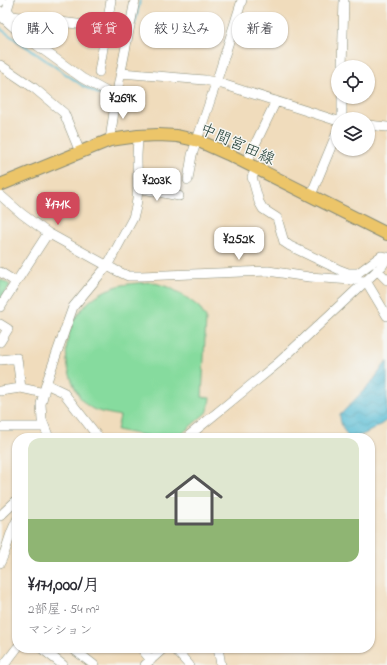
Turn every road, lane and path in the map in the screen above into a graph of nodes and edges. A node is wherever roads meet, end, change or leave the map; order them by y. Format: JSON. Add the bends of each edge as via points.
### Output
{"nodes":[{"id":1,"x":10,"y":0,"type":"edge"},
{"id":2,"x":111,"y":0,"type":"edge"},
{"id":3,"x":135,"y":0,"type":"edge"},
{"id":4,"x":242,"y":0,"type":"edge"},
{"id":5,"x":344,"y":0,"type":"edge"},
{"id":6,"x":0,"y":11,"type":"edge"},
{"id":7,"x":109,"y":12,"type":"edge"},
{"id":8,"x":132,"y":15,"type":"edge"},
{"id":9,"x":76,"y":24,"type":"edge"},
{"id":10,"x":103,"y":48,"type":"edge"},
{"id":11,"x":125,"y":48,"type":"edge"},
{"id":12,"x":342,"y":60,"type":"edge"},
{"id":13,"x":0,"y":65,"type":"edge"},
{"id":14,"x":99,"y":72,"type":"dead end"},
{"id":15,"x":121,"y":73,"type":"junction"},
{"id":16,"x":216,"y":82,"type":"junction"},
{"id":17,"x":116,"y":97,"type":"junction"},
{"id":18,"x":276,"y":101,"type":"junction"},
{"id":19,"x":331,"y":119,"type":"edge"},
{"id":20,"x":375,"y":126,"type":"edge"},
{"id":21,"x":387,"y":127,"type":"edge"},
{"id":22,"x":138,"y":136,"type":"junction"},
{"id":23,"x":110,"y":140,"type":"junction"},
{"id":24,"x":197,"y":141,"type":"junction"},
{"id":25,"x":331,"y":147,"type":"edge"},
{"id":26,"x":80,"y":152,"type":"junction"},
{"id":27,"x":246,"y":163,"type":"junction"},
{"id":28,"x":257,"y":168,"type":"junction"},
{"id":29,"x":188,"y":180,"type":"dead end"},
{"id":30,"x":0,"y":185,"type":"edge"},
{"id":31,"x":138,"y":188,"type":"junction"},
{"id":32,"x":0,"y":195,"type":"edge"},
{"id":33,"x":311,"y":195,"type":"junction"},
{"id":34,"x":179,"y":196,"type":"dead end"},
{"id":35,"x":48,"y":233,"type":"junction"},
{"id":36,"x":387,"y":234,"type":"edge"},
{"id":37,"x":387,"y":258,"type":"edge"},
{"id":38,"x":108,"y":266,"type":"junction"},
{"id":39,"x":377,"y":270,"type":"junction"},
{"id":40,"x":0,"y":272,"type":"edge"},
{"id":41,"x":387,"y":280,"type":"edge"},
{"id":42,"x":366,"y":281,"type":"junction"},
{"id":43,"x":16,"y":282,"type":"junction"},
{"id":44,"x":0,"y":307,"type":"edge"},
{"id":45,"x":387,"y":316,"type":"edge"},
{"id":46,"x":0,"y":324,"type":"edge"},
{"id":47,"x":0,"y":342,"type":"edge"},
{"id":48,"x":0,"y":360,"type":"edge"},
{"id":49,"x":46,"y":384,"type":"junction"},
{"id":50,"x":21,"y":388,"type":"junction"},
{"id":51,"x":0,"y":391,"type":"edge"},
{"id":52,"x":44,"y":393,"type":"junction"},
{"id":53,"x":0,"y":427,"type":"edge"},
{"id":54,"x":45,"y":427,"type":"junction"},
{"id":55,"x":48,"y":433,"type":"edge"},
{"id":56,"x":95,"y":433,"type":"edge"},
{"id":57,"x":192,"y":433,"type":"edge"},
{"id":58,"x":12,"y":505,"type":"edge"},
{"id":59,"x":0,"y":516,"type":"edge"},
{"id":60,"x":12,"y":529,"type":"edge"},
{"id":61,"x":0,"y":563,"type":"edge"},
{"id":62,"x":13,"y":653,"type":"edge"},
{"id":63,"x":47,"y":653,"type":"edge"},
{"id":64,"x":78,"y":653,"type":"edge"},
{"id":65,"x":144,"y":653,"type":"edge"},
{"id":66,"x":158,"y":653,"type":"edge"},
{"id":67,"x":178,"y":653,"type":"edge"},
{"id":68,"x":148,"y":662,"type":"edge"},
{"id":69,"x":4,"y":665,"type":"edge"},
{"id":70,"x":63,"y":665,"type":"edge"},
{"id":71,"x":94,"y":665,"type":"edge"},
{"id":72,"x":189,"y":665,"type":"edge"}],
"edges":[{"from":1,"to":9,"type":"street","via":[[7,10],[12,16]]},
{"from":2,"to":7,"type":"street"},
{"from":3,"to":8,"type":"street"},
{"from":4,"to":16,"type":"street"},
{"from":5,"to":12,"type":"street"},
{"from":6,"to":17,"type":"street","via":[[2,18],[20,34],[82,78]]},
{"from":10,"to":14,"type":"street"},
{"from":11,"to":15,"type":"street"},
{"from":13,"to":26,"type":"street","via":[[64,113]]},
{"from":15,"to":16,"type":"street"},
{"from":15,"to":17,"type":"street"},
{"from":16,"to":18,"type":"street"},
{"from":16,"to":24,"type":"street"},
{"from":17,"to":23,"type":"street"},
{"from":18,"to":19,"type":"street"},
{"from":18,"to":27,"type":"street"},
{"from":20,"to":21,"type":"street"},
{"from":22,"to":23,"type":"main road","name":"中間宮田線"},
{"from":22,"to":24,"type":"main road","name":"中間宮田線","via":[[177,136]]},
{"from":22,"to":31,"type":"street"},
{"from":23,"to":26,"type":"main road","name":"中間宮田線"},
{"from":24,"to":27,"type":"main road","name":"中間宮田線"},
{"from":24,"to":29,"type":"street"},
{"from":25,"to":33,"type":"street"},
{"from":26,"to":30,"type":"main road","name":"中間宮田線"},
{"from":27,"to":28,"type":"main road","name":"中間宮田線"},
{"from":28,"to":33,"type":"main road","name":"中間宮田線"},
{"from":28,"to":37,"type":"street","via":[[252,177],[259,202],[263,209],[277,218],[284,242],[348,273],[358,273],[381,256]]},
{"from":31,"to":34,"type":"street"},
{"from":31,"to":38,"type":"street","via":[[138,201],[133,218]]},
{"from":32,"to":35,"type":"street"},
{"from":33,"to":36,"type":"main road","name":"中間宮田線"},
{"from":35,"to":38,"type":"street"},
{"from":35,"to":43,"type":"street"},
{"from":37,"to":39,"type":"street"},
{"from":38,"to":42,"type":"street","via":[[128,276],[268,271]]},
{"from":38,"to":49,"type":"street","via":[[73,307]]},
{"from":39,"to":41,"type":"street"},
{"from":39,"to":42,"type":"street"},
{"from":40,"to":43,"type":"street"},
{"from":42,"to":45,"type":"street"},
{"from":42,"to":57,"type":"street","via":[[278,363]]},
{"from":43,"to":44,"type":"street"},
{"from":46,"to":47,"type":"street","via":[[8,329]]},
{"from":48,"to":50,"type":"street","via":[[17,358]]},
{"from":49,"to":52,"type":"street"},
{"from":49,"to":56,"type":"street","via":[[63,392]]},
{"from":50,"to":51,"type":"street"},
{"from":50,"to":52,"type":"street"},
{"from":52,"to":54,"type":"street","via":[[41,404]]},
{"from":53,"to":54,"type":"street"},
{"from":54,"to":55,"type":"street"},
{"from":58,"to":59,"type":"street"},
{"from":60,"to":61,"type":"street"},
{"from":62,"to":69,"type":"street"},
{"from":63,"to":70,"type":"street"},
{"from":64,"to":71,"type":"street"},
{"from":65,"to":68,"type":"street"},
{"from":66,"to":68,"type":"street"},
{"from":67,"to":72,"type":"street"}]}
